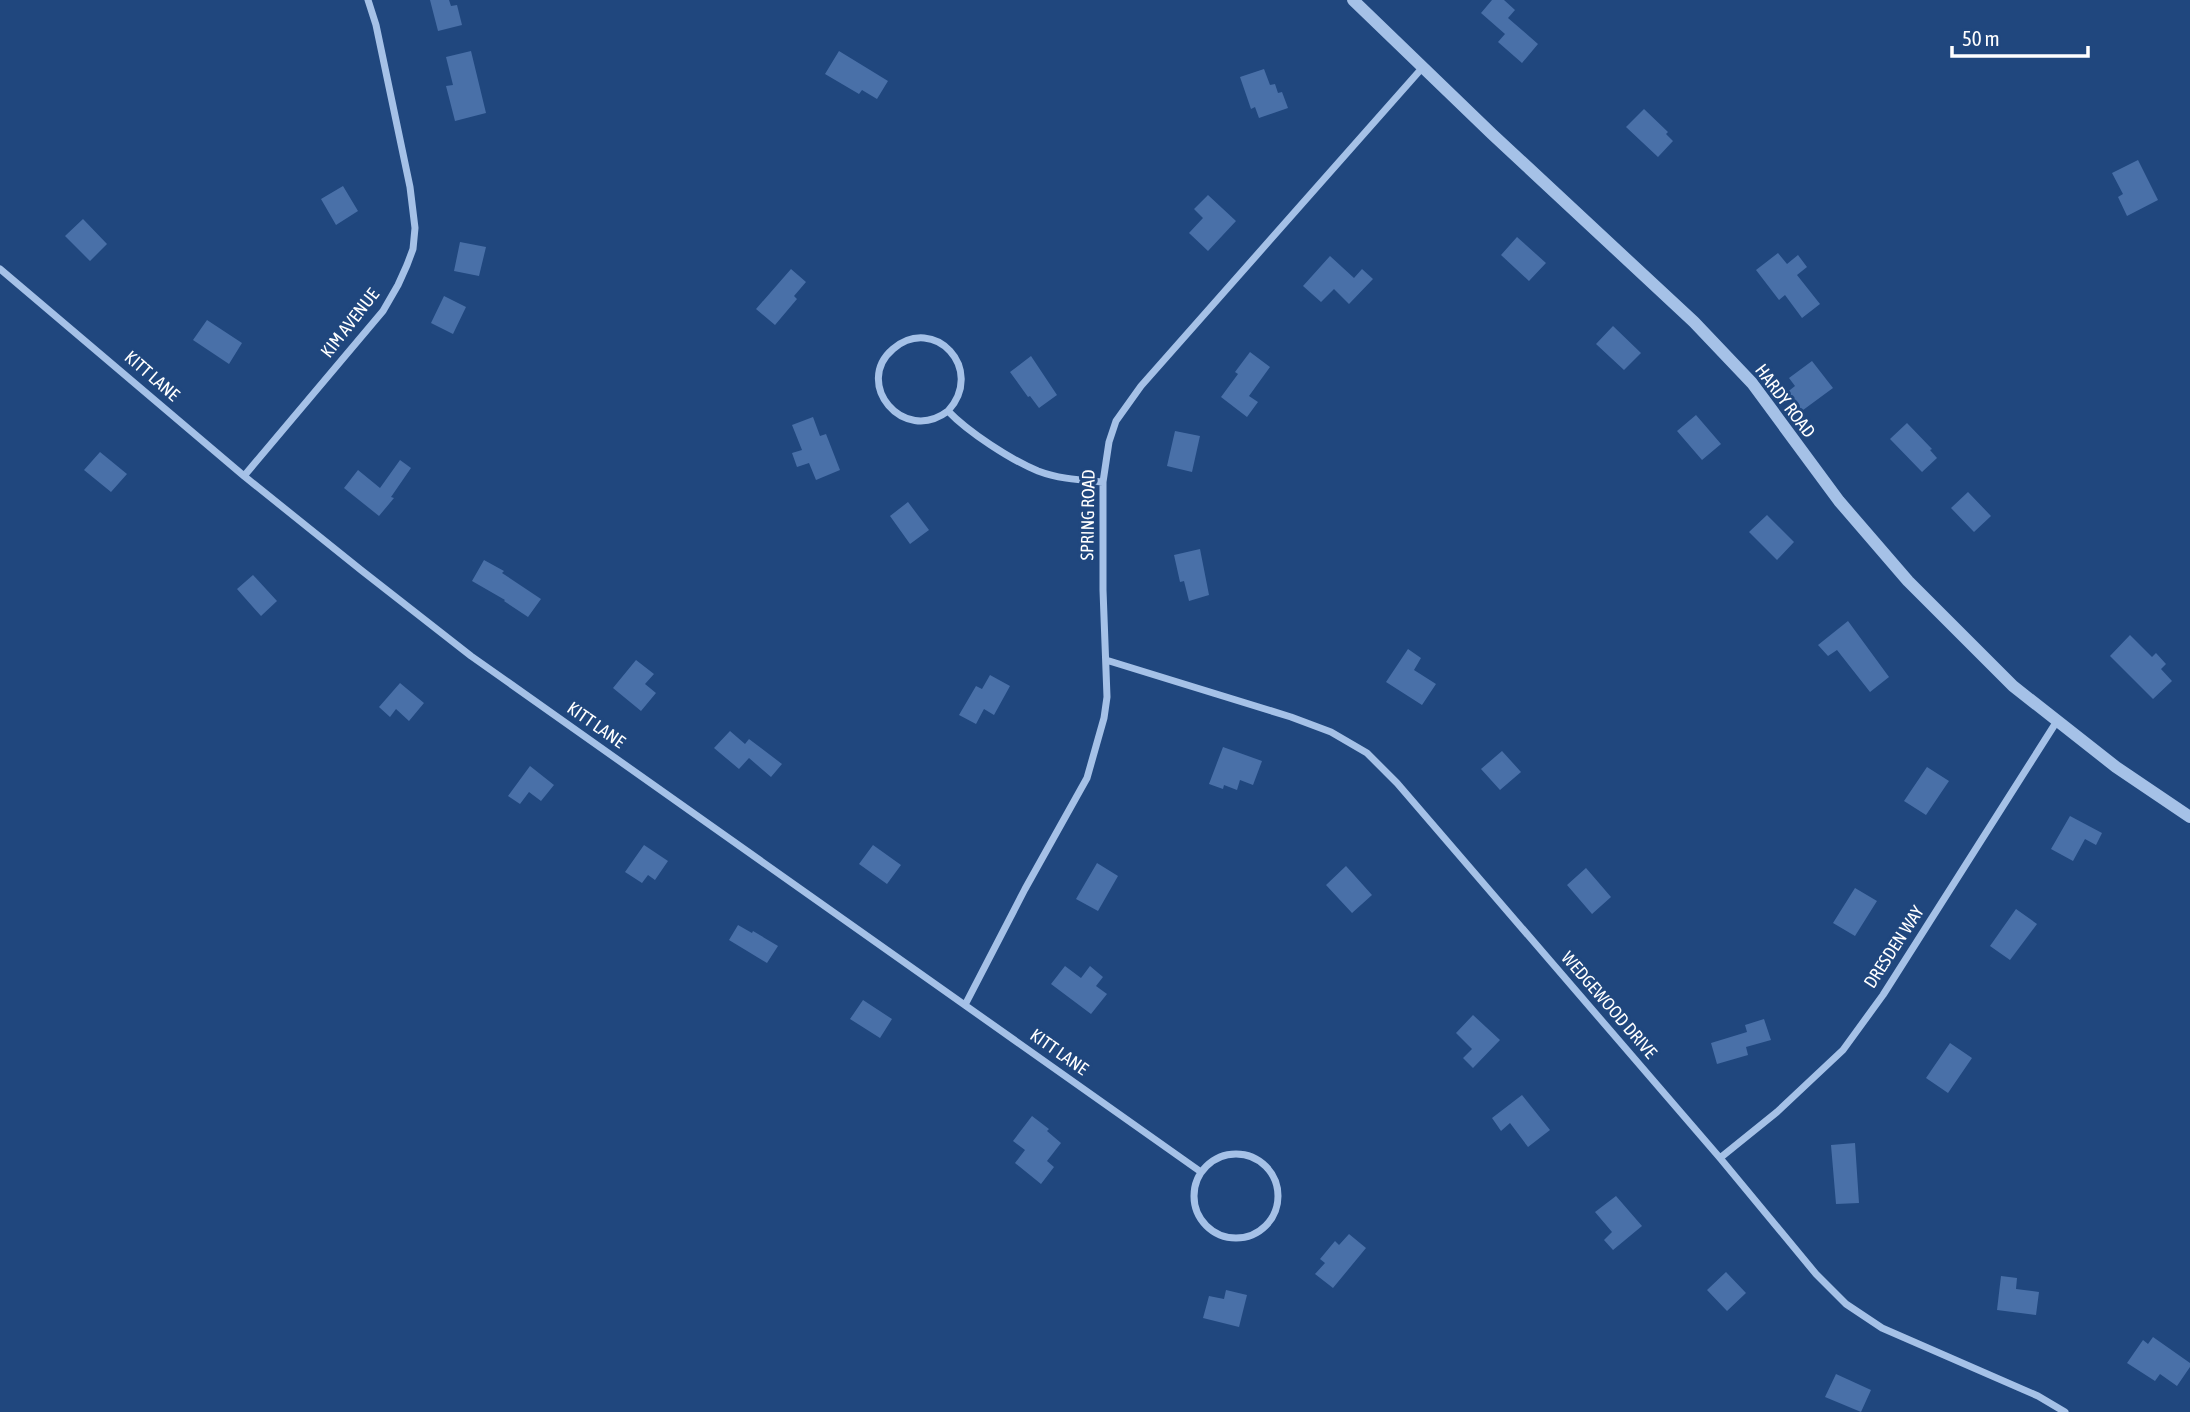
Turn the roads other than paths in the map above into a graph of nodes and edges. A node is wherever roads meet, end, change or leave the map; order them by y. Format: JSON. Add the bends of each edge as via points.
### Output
{"nodes":[{"id":1,"x":368,"y":0,"type":"edge"},
{"id":2,"x":1353,"y":0,"type":"edge"},
{"id":3,"x":1423,"y":66,"type":"junction"},
{"id":4,"x":0,"y":269,"type":"edge"},
{"id":5,"x":948,"y":411,"type":"junction"},
{"id":6,"x":244,"y":476,"type":"junction"},
{"id":7,"x":1103,"y":482,"type":"junction"},
{"id":8,"x":1106,"y":660,"type":"junction"},
{"id":9,"x":2057,"y":722,"type":"junction"},
{"id":10,"x":2190,"y":817,"type":"edge"},
{"id":11,"x":965,"y":1005,"type":"junction"},
{"id":12,"x":1720,"y":1158,"type":"junction"},
{"id":13,"x":1201,"y":1172,"type":"junction"},
{"id":14,"x":2065,"y":1412,"type":"edge"}],
"edges":[{"from":1,"to":6,"type":"street","name":"KIM AVENUE","via":[[410,187],[413,249],[383,311]]},
{"from":2,"to":3,"type":"street","name":"HARDY ROAD"},
{"from":3,"to":7,"type":"street","name":"SPRING ROAD","via":[[1128,402],[1109,442]]},
{"from":3,"to":9,"type":"street","name":"HARDY ROAD","via":[[1694,322],[1752,383],[1839,501],[1908,581],[2013,686]]},
{"from":4,"to":6,"type":"street","name":"KITT LANE"},
{"from":5,"to":5,"type":"street","via":[[962,383],[952,353],[924,338],[894,348],[879,376],[889,407],[918,421]]},
{"from":5,"to":7,"type":"street","via":[[970,431],[1039,471]]},
{"from":6,"to":11,"type":"street","name":"KITT LANE","via":[[471,656]]},
{"from":7,"to":8,"type":"street","name":"SPRING ROAD"},
{"from":8,"to":11,"type":"street","name":"SPRING ROAD","via":[[1104,718],[1087,778]]},
{"from":8,"to":12,"type":"street","name":"WEDGEWOOD DRIVE","via":[[1291,717],[1331,732],[1367,754],[1397,783]]},
{"from":9,"to":10,"type":"street","name":"HARDY ROAD"},
{"from":9,"to":12,"type":"street","name":"DRESDEN WAY","via":[[1843,1050]]},
{"from":11,"to":13,"type":"street","name":"KITT LANE"},
{"from":12,"to":14,"type":"street","name":"WEDGEWOOD DRIVE","via":[[1846,1304],[1882,1328]]},
{"from":13,"to":13,"type":"street","via":[[1194,1199],[1204,1224],[1215,1233],[1228,1238],[1256,1234],[1275,1214],[1278,1186],[1272,1173],[1251,1156],[1223,1156]]}]}
